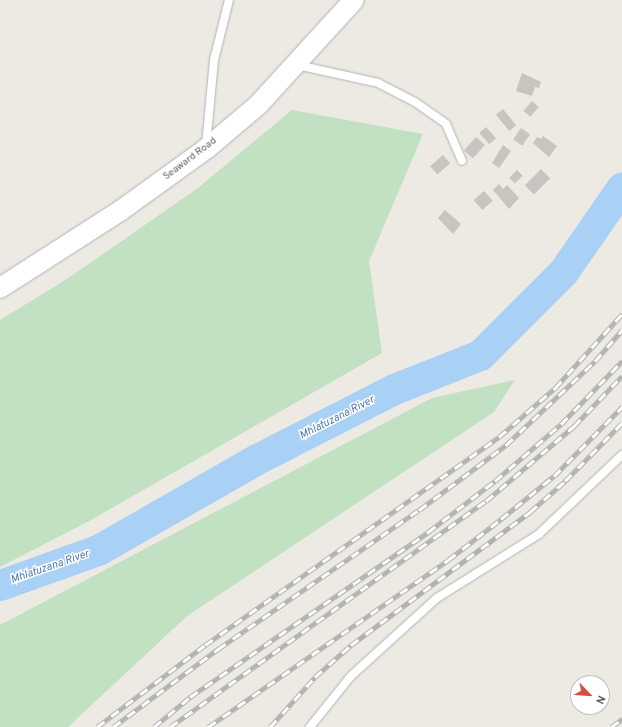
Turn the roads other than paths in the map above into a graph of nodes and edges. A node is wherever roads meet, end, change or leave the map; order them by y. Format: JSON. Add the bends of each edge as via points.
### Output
{"nodes":[{"id":1,"x":229,"y":0,"type":"edge"},
{"id":2,"x":354,"y":0,"type":"edge"},
{"id":3,"x":297,"y":65,"type":"junction"},
{"id":4,"x":206,"y":149,"type":"junction"},
{"id":5,"x":462,"y":161,"type":"dead end"},
{"id":6,"x":0,"y":288,"type":"edge"},
{"id":7,"x":622,"y":455,"type":"edge"},
{"id":8,"x":310,"y":727,"type":"edge"}],
"edges":[{"from":1,"to":4,"type":"lane","via":[[214,60]]},
{"from":2,"to":3,"type":"street","name":"Seaward Road"},
{"from":3,"to":4,"type":"street","name":"Seaward Road","via":[[258,105]]},
{"from":3,"to":5,"type":"lane","via":[[378,83],[415,102],[446,124]]},
{"from":4,"to":6,"type":"street","name":"Seaward Road","via":[[120,211]]},
{"from":7,"to":8,"type":"lane","via":[[539,534],[436,598],[351,676]]}]}
